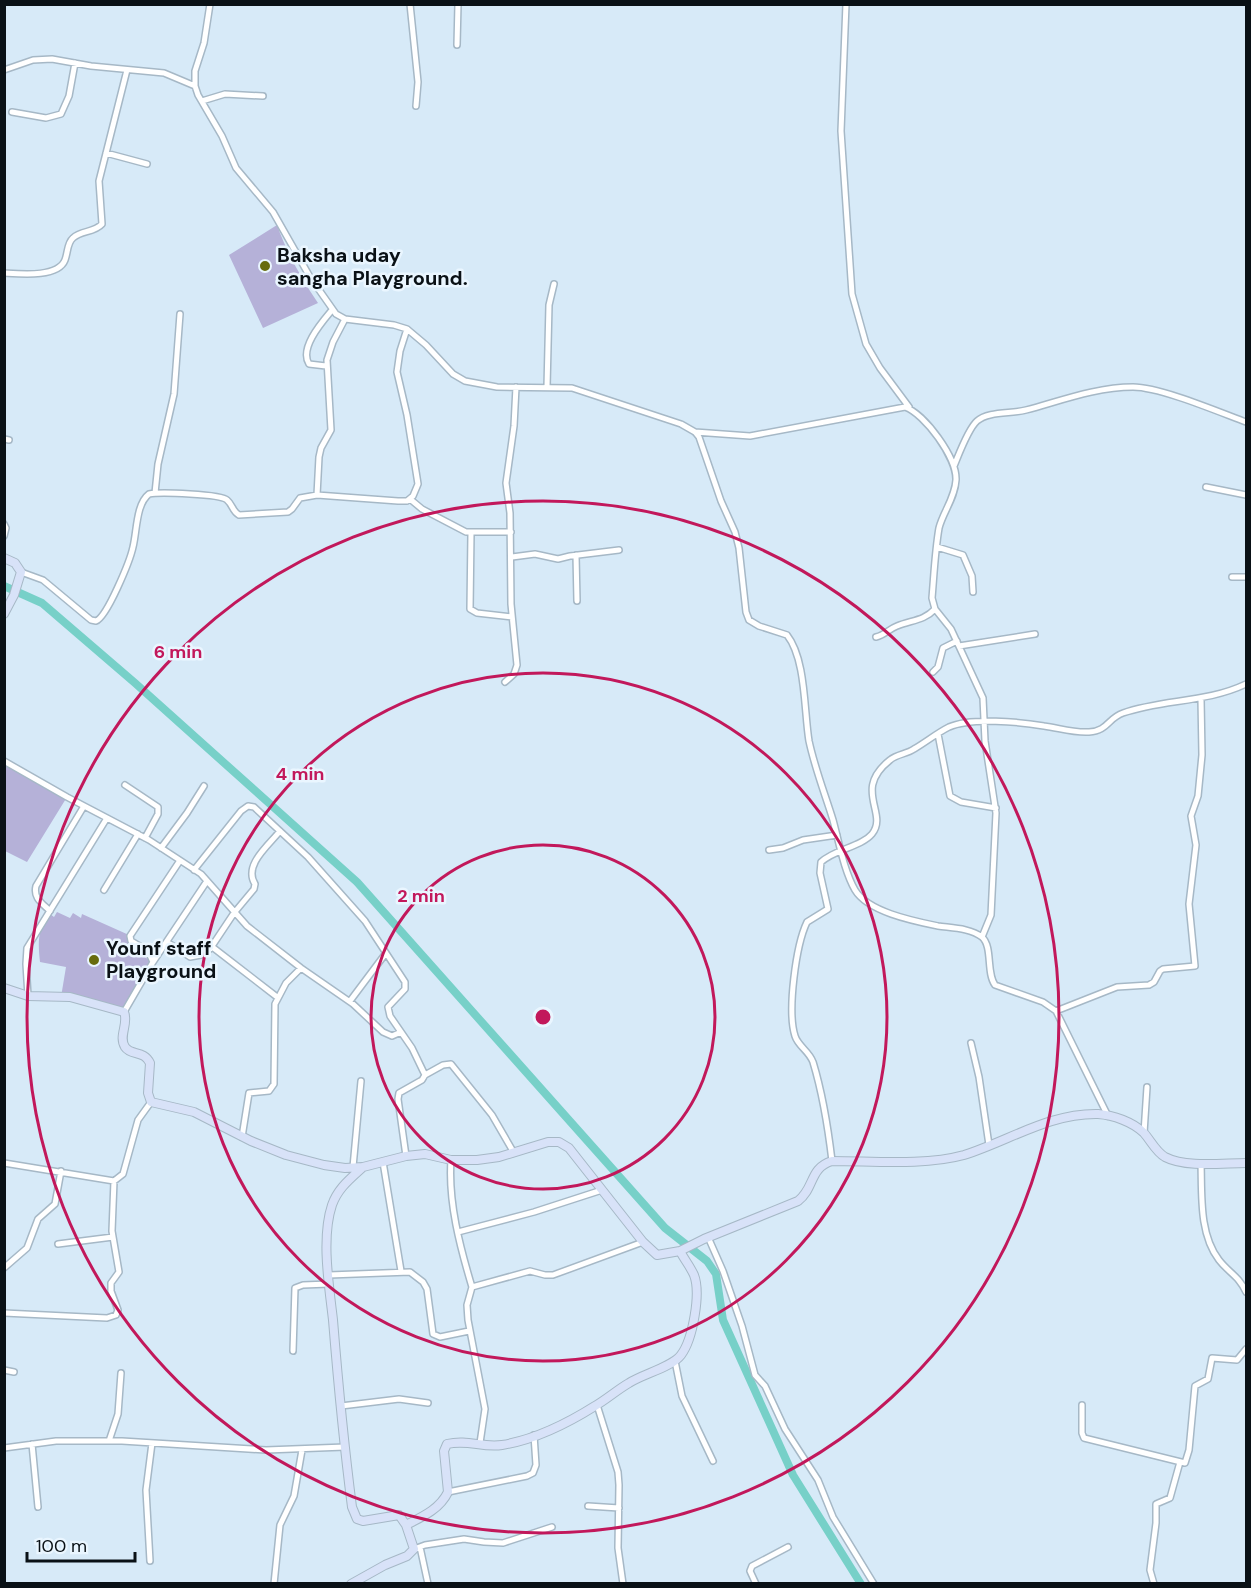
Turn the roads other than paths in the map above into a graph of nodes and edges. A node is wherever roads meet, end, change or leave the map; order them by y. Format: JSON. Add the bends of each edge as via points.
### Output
{"nodes":[{"id":1,"x":210,"y":4,"type":"edge"},
{"id":2,"x":410,"y":4,"type":"edge"},
{"id":3,"x":458,"y":4,"type":"edge"},
{"id":4,"x":846,"y":4,"type":"edge"},
{"id":5,"x":457,"y":45,"type":"dead end"},
{"id":6,"x":75,"y":63,"type":"junction"},
{"id":7,"x":4,"y":70,"type":"edge"},
{"id":8,"x":127,"y":70,"type":"junction"},
{"id":9,"x":195,"y":86,"type":"junction"},
{"id":10,"x":263,"y":96,"type":"dead end"},
{"id":11,"x":202,"y":101,"type":"junction"},
{"id":12,"x":416,"y":105,"type":"dead end"},
{"id":13,"x":12,"y":112,"type":"dead end"},
{"id":14,"x":106,"y":153,"type":"junction"},
{"id":15,"x":147,"y":164,"type":"dead end"},
{"id":16,"x":4,"y":273,"type":"edge"},
{"id":17,"x":554,"y":284,"type":"dead end"},
{"id":18,"x":332,"y":310,"type":"junction"},
{"id":19,"x":180,"y":314,"type":"dead end"},
{"id":20,"x":345,"y":319,"type":"junction"},
{"id":21,"x":407,"y":329,"type":"junction"},
{"id":22,"x":326,"y":366,"type":"junction"},
{"id":23,"x":516,"y":387,"type":"junction"},
{"id":24,"x":547,"y":387,"type":"junction"},
{"id":25,"x":910,"y":408,"type":"junction"},
{"id":26,"x":1246,"y":422,"type":"edge"},
{"id":27,"x":695,"y":432,"type":"junction"},
{"id":28,"x":954,"y":466,"type":"junction"},
{"id":29,"x":1206,"y":487,"type":"dead end"},
{"id":30,"x":155,"y":493,"type":"junction"},
{"id":31,"x":317,"y":495,"type":"junction"},
{"id":32,"x":1246,"y":495,"type":"edge"},
{"id":33,"x":410,"y":499,"type":"junction"},
{"id":34,"x":4,"y":524,"type":"edge"},
{"id":35,"x":511,"y":532,"type":"junction"},
{"id":36,"x":471,"y":533,"type":"junction"},
{"id":37,"x":4,"y":536,"type":"edge"},
{"id":38,"x":937,"y":547,"type":"junction"},
{"id":39,"x":619,"y":550,"type":"dead end"},
{"id":40,"x":576,"y":555,"type":"junction"},
{"id":41,"x":512,"y":557,"type":"junction"},
{"id":42,"x":4,"y":558,"type":"edge"},
{"id":43,"x":20,"y":575,"type":"junction"},
{"id":44,"x":1232,"y":577,"type":"dead end"},
{"id":45,"x":1246,"y":577,"type":"edge"},
{"id":46,"x":973,"y":592,"type":"dead end"},
{"id":47,"x":577,"y":601,"type":"dead end"},
{"id":48,"x":935,"y":609,"type":"junction"},
{"id":49,"x":4,"y":614,"type":"edge"},
{"id":50,"x":512,"y":617,"type":"junction"},
{"id":51,"x":1035,"y":634,"type":"dead end"},
{"id":52,"x":876,"y":637,"type":"dead end"},
{"id":53,"x":958,"y":643,"type":"junction"},
{"id":54,"x":933,"y":672,"type":"dead end"},
{"id":55,"x":505,"y":682,"type":"dead end"},
{"id":56,"x":1246,"y":684,"type":"edge"},
{"id":57,"x":1201,"y":699,"type":"junction"},
{"id":58,"x":984,"y":723,"type":"junction"},
{"id":59,"x":938,"y":734,"type":"junction"},
{"id":60,"x":4,"y":761,"type":"edge"},
{"id":61,"x":125,"y":785,"type":"dead end"},
{"id":62,"x":204,"y":786,"type":"dead end"},
{"id":63,"x":84,"y":806,"type":"junction"},
{"id":64,"x":996,"y":808,"type":"junction"},
{"id":65,"x":107,"y":818,"type":"junction"},
{"id":66,"x":280,"y":831,"type":"junction"},
{"id":67,"x":138,"y":834,"type":"junction"},
{"id":68,"x":837,"y":835,"type":"junction"},
{"id":69,"x":145,"y":838,"type":"junction"},
{"id":70,"x":161,"y":848,"type":"junction"},
{"id":71,"x":769,"y":850,"type":"dead end"},
{"id":72,"x":841,"y":850,"type":"junction"},
{"id":73,"x":179,"y":862,"type":"junction"},
{"id":74,"x":194,"y":870,"type":"junction"},
{"id":75,"x":207,"y":881,"type":"junction"},
{"id":76,"x":104,"y":890,"type":"dead end"},
{"id":77,"x":50,"y":911,"type":"junction"},
{"id":78,"x":234,"y":913,"type":"junction"},
{"id":79,"x":982,"y":938,"type":"junction"},
{"id":80,"x":167,"y":942,"type":"junction"},
{"id":81,"x":211,"y":946,"type":"junction"},
{"id":82,"x":386,"y":953,"type":"junction"},
{"id":83,"x":153,"y":962,"type":"junction"},
{"id":84,"x":301,"y":968,"type":"junction"},
{"id":85,"x":4,"y":988,"type":"edge"},
{"id":86,"x":28,"y":996,"type":"junction"},
{"id":87,"x":277,"y":997,"type":"junction"},
{"id":88,"x":350,"y":1001,"type":"junction"},
{"id":89,"x":1056,"y":1011,"type":"junction"},
{"id":90,"x":124,"y":1012,"type":"junction"},
{"id":91,"x":401,"y":1032,"type":"junction"},
{"id":92,"x":972,"y":1044,"type":"dead end"},
{"id":93,"x":424,"y":1075,"type":"junction"},
{"id":94,"x":361,"y":1081,"type":"dead end"},
{"id":95,"x":1147,"y":1087,"type":"dead end"},
{"id":96,"x":151,"y":1102,"type":"junction"},
{"id":97,"x":1108,"y":1116,"type":"junction"},
{"id":98,"x":1144,"y":1133,"type":"junction"},
{"id":99,"x":242,"y":1137,"type":"junction"},
{"id":100,"x":989,"y":1145,"type":"junction"},
{"id":101,"x":514,"y":1153,"type":"junction"},
{"id":102,"x":406,"y":1156,"type":"junction"},
{"id":103,"x":451,"y":1160,"type":"junction"},
{"id":104,"x":832,"y":1161,"type":"junction"},
{"id":105,"x":383,"y":1162,"type":"junction"},
{"id":106,"x":4,"y":1163,"type":"edge"},
{"id":107,"x":1246,"y":1163,"type":"edge"},
{"id":108,"x":1201,"y":1164,"type":"junction"},
{"id":109,"x":353,"y":1167,"type":"junction"},
{"id":110,"x":363,"y":1167,"type":"junction"},
{"id":111,"x":61,"y":1171,"type":"junction"},
{"id":112,"x":114,"y":1181,"type":"junction"},
{"id":113,"x":602,"y":1190,"type":"junction"},
{"id":114,"x":458,"y":1233,"type":"junction"},
{"id":115,"x":113,"y":1237,"type":"junction"},
{"id":116,"x":706,"y":1238,"type":"junction"},
{"id":117,"x":643,"y":1242,"type":"junction"},
{"id":118,"x":58,"y":1244,"type":"dead end"},
{"id":119,"x":683,"y":1249,"type":"junction"},
{"id":120,"x":4,"y":1268,"type":"edge"},
{"id":121,"x":401,"y":1271,"type":"junction"},
{"id":122,"x":329,"y":1279,"type":"junction"},
{"id":123,"x":472,"y":1287,"type":"junction"},
{"id":124,"x":1246,"y":1292,"type":"edge"},
{"id":125,"x":4,"y":1313,"type":"edge"},
{"id":126,"x":469,"y":1331,"type":"junction"},
{"id":127,"x":1246,"y":1349,"type":"edge"},
{"id":128,"x":293,"y":1351,"type":"dead end"},
{"id":129,"x":675,"y":1361,"type":"junction"},
{"id":130,"x":4,"y":1370,"type":"edge"},
{"id":131,"x":14,"y":1372,"type":"dead end"},
{"id":132,"x":121,"y":1373,"type":"dead end"},
{"id":133,"x":428,"y":1403,"type":"dead end"},
{"id":134,"x":597,"y":1405,"type":"junction"},
{"id":135,"x":1082,"y":1405,"type":"dead end"},
{"id":136,"x":341,"y":1406,"type":"junction"},
{"id":137,"x":534,"y":1435,"type":"junction"},
{"id":138,"x":109,"y":1441,"type":"junction"},
{"id":139,"x":152,"y":1443,"type":"junction"},
{"id":140,"x":480,"y":1443,"type":"junction"},
{"id":141,"x":33,"y":1444,"type":"junction"},
{"id":142,"x":345,"y":1447,"type":"junction"},
{"id":143,"x":4,"y":1448,"type":"edge"},
{"id":144,"x":302,"y":1450,"type":"junction"},
{"id":145,"x":713,"y":1461,"type":"dead end"},
{"id":146,"x":1180,"y":1462,"type":"junction"},
{"id":147,"x":448,"y":1492,"type":"junction"},
{"id":148,"x":588,"y":1506,"type":"dead end"},
{"id":149,"x":38,"y":1507,"type":"dead end"},
{"id":150,"x":619,"y":1508,"type":"junction"},
{"id":151,"x":406,"y":1525,"type":"junction"},
{"id":152,"x":552,"y":1527,"type":"dead end"},
{"id":153,"x":788,"y":1547,"type":"dead end"},
{"id":154,"x":417,"y":1548,"type":"junction"},
{"id":155,"x":150,"y":1561,"type":"dead end"},
{"id":156,"x":274,"y":1584,"type":"edge"},
{"id":157,"x":351,"y":1584,"type":"edge"},
{"id":158,"x":428,"y":1584,"type":"edge"},
{"id":159,"x":623,"y":1584,"type":"edge"},
{"id":160,"x":756,"y":1584,"type":"edge"},
{"id":161,"x":874,"y":1584,"type":"edge"},
{"id":162,"x":1154,"y":1584,"type":"edge"}],
"edges":[{"from":1,"to":9,"type":"street"},
{"from":2,"to":12,"type":"street","via":[[418,82]]},
{"from":3,"to":5,"type":"street"},
{"from":4,"to":25,"type":"street","via":[[841,131],[852,294],[866,344]]},
{"from":6,"to":7,"type":"street","via":[[43,59]]},
{"from":6,"to":8,"type":"street"},
{"from":6,"to":13,"type":"street","via":[[61,114],[46,118]]},
{"from":8,"to":9,"type":"street","via":[[164,73]]},
{"from":8,"to":14,"type":"street"},
{"from":9,"to":11,"type":"street"},
{"from":10,"to":11,"type":"street","via":[[225,94]]},
{"from":11,"to":18,"type":"street","via":[[236,168],[273,212]]},
{"from":14,"to":15,"type":"street"},
{"from":14,"to":16,"type":"street","via":[[99,180],[102,224],[96,230],[73,237],[63,264],[56,269],[31,274]]},
{"from":17,"to":24,"type":"street","via":[[549,305]]},
{"from":18,"to":20,"type":"street"},
{"from":18,"to":22,"type":"street","via":[[311,341],[306,358],[309,364]]},
{"from":19,"to":30,"type":"street","via":[[174,394]]},
{"from":20,"to":21,"type":"street"},
{"from":20,"to":22,"type":"street"},
{"from":21,"to":23,"type":"street","via":[[465,381]]},
{"from":21,"to":33,"type":"street","via":[[397,372],[418,484]]},
{"from":22,"to":31,"type":"street","via":[[331,430],[319,457]]},
{"from":23,"to":24,"type":"street"},
{"from":23,"to":35,"type":"street","via":[[506,483]]},
{"from":24,"to":27,"type":"street","via":[[579,390]]},
{"from":25,"to":27,"type":"street","via":[[889,408],[750,436]]},
{"from":25,"to":28,"type":"street","via":[[938,439]]},
{"from":26,"to":28,"type":"street","via":[[1164,393],[1125,387],[982,418],[974,424]]},
{"from":27,"to":68,"type":"street","via":[[738,541],[746,612],[754,624],[787,635],[795,651],[815,768]]},
{"from":28,"to":38,"type":"street","via":[[955,487]]},
{"from":29,"to":32,"type":"street"},
{"from":30,"to":31,"type":"street","via":[[220,497],[229,501],[239,515],[288,512],[300,498]]},
{"from":30,"to":43,"type":"street","via":[[143,502],[133,549],[101,620],[91,620],[43,580]]},
{"from":31,"to":33,"type":"street","via":[[375,501]]},
{"from":33,"to":36,"type":"street","via":[[422,510]]},
{"from":34,"to":37,"type":"street"},
{"from":35,"to":36,"type":"street"},
{"from":35,"to":41,"type":"street"},
{"from":36,"to":50,"type":"street","via":[[471,609]]},
{"from":38,"to":46,"type":"street","via":[[963,555],[972,576]]},
{"from":38,"to":48,"type":"street","via":[[932,598]]},
{"from":39,"to":40,"type":"street"},
{"from":40,"to":41,"type":"street","via":[[558,559],[535,554]]},
{"from":40,"to":47,"type":"street"},
{"from":41,"to":50,"type":"street"},
{"from":42,"to":43,"type":"street","via":[[15,563]]},
{"from":43,"to":49,"type":"street"},
{"from":44,"to":45,"type":"street"},
{"from":48,"to":52,"type":"street","via":[[927,617]]},
{"from":48,"to":53,"type":"street"},
{"from":50,"to":55,"type":"street","via":[[517,665]]},
{"from":51,"to":53,"type":"street"},
{"from":53,"to":54,"type":"street","via":[[943,648]]},
{"from":53,"to":58,"type":"street","via":[[983,698]]},
{"from":56,"to":57,"type":"street"},
{"from":57,"to":58,"type":"street","via":[[1132,710],[1116,716],[1103,729],[1088,732],[1014,722]]},
{"from":57,"to":89,"type":"street","via":[[1202,755],[1198,796],[1191,816],[1196,843],[1189,904],[1196,966],[1163,969],[1149,985],[1117,987]]},
{"from":58,"to":59,"type":"street","via":[[959,724]]},
{"from":58,"to":64,"type":"street"},
{"from":59,"to":64,"type":"street","via":[[952,799]]},
{"from":59,"to":72,"type":"street","via":[[891,759],[874,777],[875,829],[865,840]]},
{"from":60,"to":63,"type":"street"},
{"from":61,"to":69,"type":"street","via":[[158,807]]},
{"from":62,"to":70,"type":"street"},
{"from":63,"to":65,"type":"street"},
{"from":63,"to":77,"type":"street","via":[[36,886],[38,899]]},
{"from":64,"to":79,"type":"street","via":[[991,915]]},
{"from":65,"to":67,"type":"street"},
{"from":65,"to":77,"type":"street"},
{"from":66,"to":74,"type":"street","via":[[248,806]]},
{"from":66,"to":78,"type":"street","via":[[255,861],[250,874],[255,886]]},
{"from":66,"to":82,"type":"street","via":[[365,921]]},
{"from":67,"to":69,"type":"street"},
{"from":67,"to":76,"type":"street"},
{"from":68,"to":71,"type":"street"},
{"from":68,"to":72,"type":"street"},
{"from":69,"to":70,"type":"street"},
{"from":70,"to":73,"type":"street"},
{"from":72,"to":79,"type":"street","via":[[854,887],[870,904]]},
{"from":72,"to":104,"type":"street","via":[[821,862],[828,909],[807,922],[793,975],[793,1030],[812,1059],[826,1112]]},
{"from":73,"to":74,"type":"street"},
{"from":73,"to":83,"type":"street","via":[[130,936],[131,941],[148,951]]},
{"from":74,"to":75,"type":"street"},
{"from":75,"to":78,"type":"street"},
{"from":75,"to":80,"type":"street"},
{"from":77,"to":86,"type":"street","via":[[27,948]]},
{"from":78,"to":81,"type":"street"},
{"from":78,"to":84,"type":"street"},
{"from":79,"to":89,"type":"street","via":[[995,985],[1043,1002]]},
{"from":80,"to":81,"type":"street","via":[[190,957]]},
{"from":80,"to":83,"type":"street"},
{"from":81,"to":87,"type":"street"},
{"from":82,"to":88,"type":"street"},
{"from":82,"to":91,"type":"street","via":[[405,982],[405,989],[388,1007]]},
{"from":83,"to":90,"type":"street"},
{"from":84,"to":87,"type":"street"},
{"from":84,"to":88,"type":"street"},
{"from":85,"to":86,"type":"street"},
{"from":86,"to":90,"type":"street","via":[[70,997]]},
{"from":87,"to":99,"type":"street","via":[[274,1084],[269,1091],[249,1093]]},
{"from":88,"to":91,"type":"street","via":[[383,1032],[392,1036]]},
{"from":89,"to":97,"type":"street"},
{"from":90,"to":96,"type":"street","via":[[125,1047],[144,1055],[150,1063]]},
{"from":91,"to":93,"type":"street"},
{"from":92,"to":100,"type":"street"},
{"from":93,"to":101,"type":"street","via":[[451,1064],[492,1115]]},
{"from":93,"to":102,"type":"street","via":[[399,1093]]},
{"from":94,"to":109,"type":"street"},
{"from":95,"to":98,"type":"street"},
{"from":96,"to":99,"type":"street","via":[[194,1112]]},
{"from":96,"to":112,"type":"street","via":[[138,1120],[123,1174]]},
{"from":97,"to":98,"type":"street"},
{"from":97,"to":100,"type":"street","via":[[1094,1114],[1057,1120]]},
{"from":98,"to":108,"type":"street","via":[[1166,1157]]},
{"from":99,"to":109,"type":"street","via":[[286,1155],[324,1165]]},
{"from":100,"to":104,"type":"street","via":[[945,1159]]},
{"from":101,"to":103,"type":"street"},
{"from":101,"to":113,"type":"street","via":[[559,1142],[569,1148]]},
{"from":102,"to":103,"type":"street","via":[[435,1155]]},
{"from":102,"to":105,"type":"street"},
{"from":103,"to":114,"type":"street"},
{"from":104,"to":116,"type":"street","via":[[818,1168],[798,1201]]},
{"from":105,"to":110,"type":"street"},
{"from":105,"to":121,"type":"street"},
{"from":106,"to":111,"type":"street"},
{"from":107,"to":108,"type":"street"},
{"from":108,"to":124,"type":"street","via":[[1208,1238],[1217,1258],[1238,1277]]},
{"from":109,"to":110,"type":"street"},
{"from":110,"to":122,"type":"street","via":[[338,1189],[331,1208],[327,1234]]},
{"from":111,"to":112,"type":"street"},
{"from":111,"to":120,"type":"street","via":[[55,1204],[38,1219],[27,1248]]},
{"from":112,"to":115,"type":"street"},
{"from":113,"to":114,"type":"street"},
{"from":113,"to":117,"type":"street"},
{"from":114,"to":123,"type":"street"},
{"from":115,"to":118,"type":"street"},
{"from":115,"to":125,"type":"street","via":[[119,1272],[111,1280],[116,1315]]},
{"from":116,"to":119,"type":"street"},
{"from":116,"to":161,"type":"street","via":[[723,1271],[755,1375],[765,1386],[785,1429],[818,1480],[833,1517]]},
{"from":117,"to":119,"type":"street","via":[[657,1255]]},
{"from":117,"to":123,"type":"street","via":[[553,1275],[530,1271]]},
{"from":119,"to":129,"type":"street","via":[[697,1285],[696,1305],[687,1345]]},
{"from":121,"to":122,"type":"street"},
{"from":121,"to":126,"type":"street","via":[[411,1272],[425,1285],[436,1336]]},
{"from":122,"to":128,"type":"street","via":[[295,1288]]},
{"from":122,"to":136,"type":"street"},
{"from":123,"to":126,"type":"street","via":[[467,1305]]},
{"from":126,"to":140,"type":"street","via":[[485,1409]]},
{"from":127,"to":146,"type":"street","via":[[1237,1360],[1211,1359],[1208,1379],[1194,1388],[1189,1450],[1186,1462]]},
{"from":129,"to":134,"type":"street","via":[[629,1383]]},
{"from":129,"to":145,"type":"street","via":[[682,1396]]},
{"from":130,"to":131,"type":"street"},
{"from":132,"to":138,"type":"street","via":[[118,1414]]},
{"from":133,"to":136,"type":"street","via":[[399,1399]]},
{"from":134,"to":137,"type":"street"},
{"from":134,"to":150,"type":"street","via":[[618,1472]]},
{"from":135,"to":146,"type":"street","via":[[1084,1438]]},
{"from":136,"to":142,"type":"street"},
{"from":137,"to":140,"type":"street","via":[[503,1444]]},
{"from":137,"to":147,"type":"street","via":[[533,1473]]},
{"from":138,"to":139,"type":"street"},
{"from":138,"to":141,"type":"street"},
{"from":139,"to":144,"type":"street"},
{"from":139,"to":155,"type":"street","via":[[146,1481]]},
{"from":140,"to":147,"type":"street","via":[[460,1441],[445,1446]]},
{"from":141,"to":143,"type":"street"},
{"from":141,"to":149,"type":"street"},
{"from":142,"to":144,"type":"street"},
{"from":142,"to":151,"type":"street","via":[[352,1508],[357,1519],[368,1521],[399,1515]]},
{"from":144,"to":156,"type":"street","via":[[294,1496],[280,1526]]},
{"from":146,"to":162,"type":"street","via":[[1170,1498],[1156,1504],[1150,1568]]},
{"from":147,"to":151,"type":"street","via":[[441,1504]]},
{"from":148,"to":150,"type":"street"},
{"from":150,"to":159,"type":"street","via":[[618,1548]]},
{"from":151,"to":154,"type":"street"},
{"from":152,"to":154,"type":"street","via":[[503,1543],[464,1539]]},
{"from":153,"to":160,"type":"street","via":[[752,1566],[750,1571]]},
{"from":154,"to":157,"type":"street"},
{"from":154,"to":158,"type":"street"}]}
